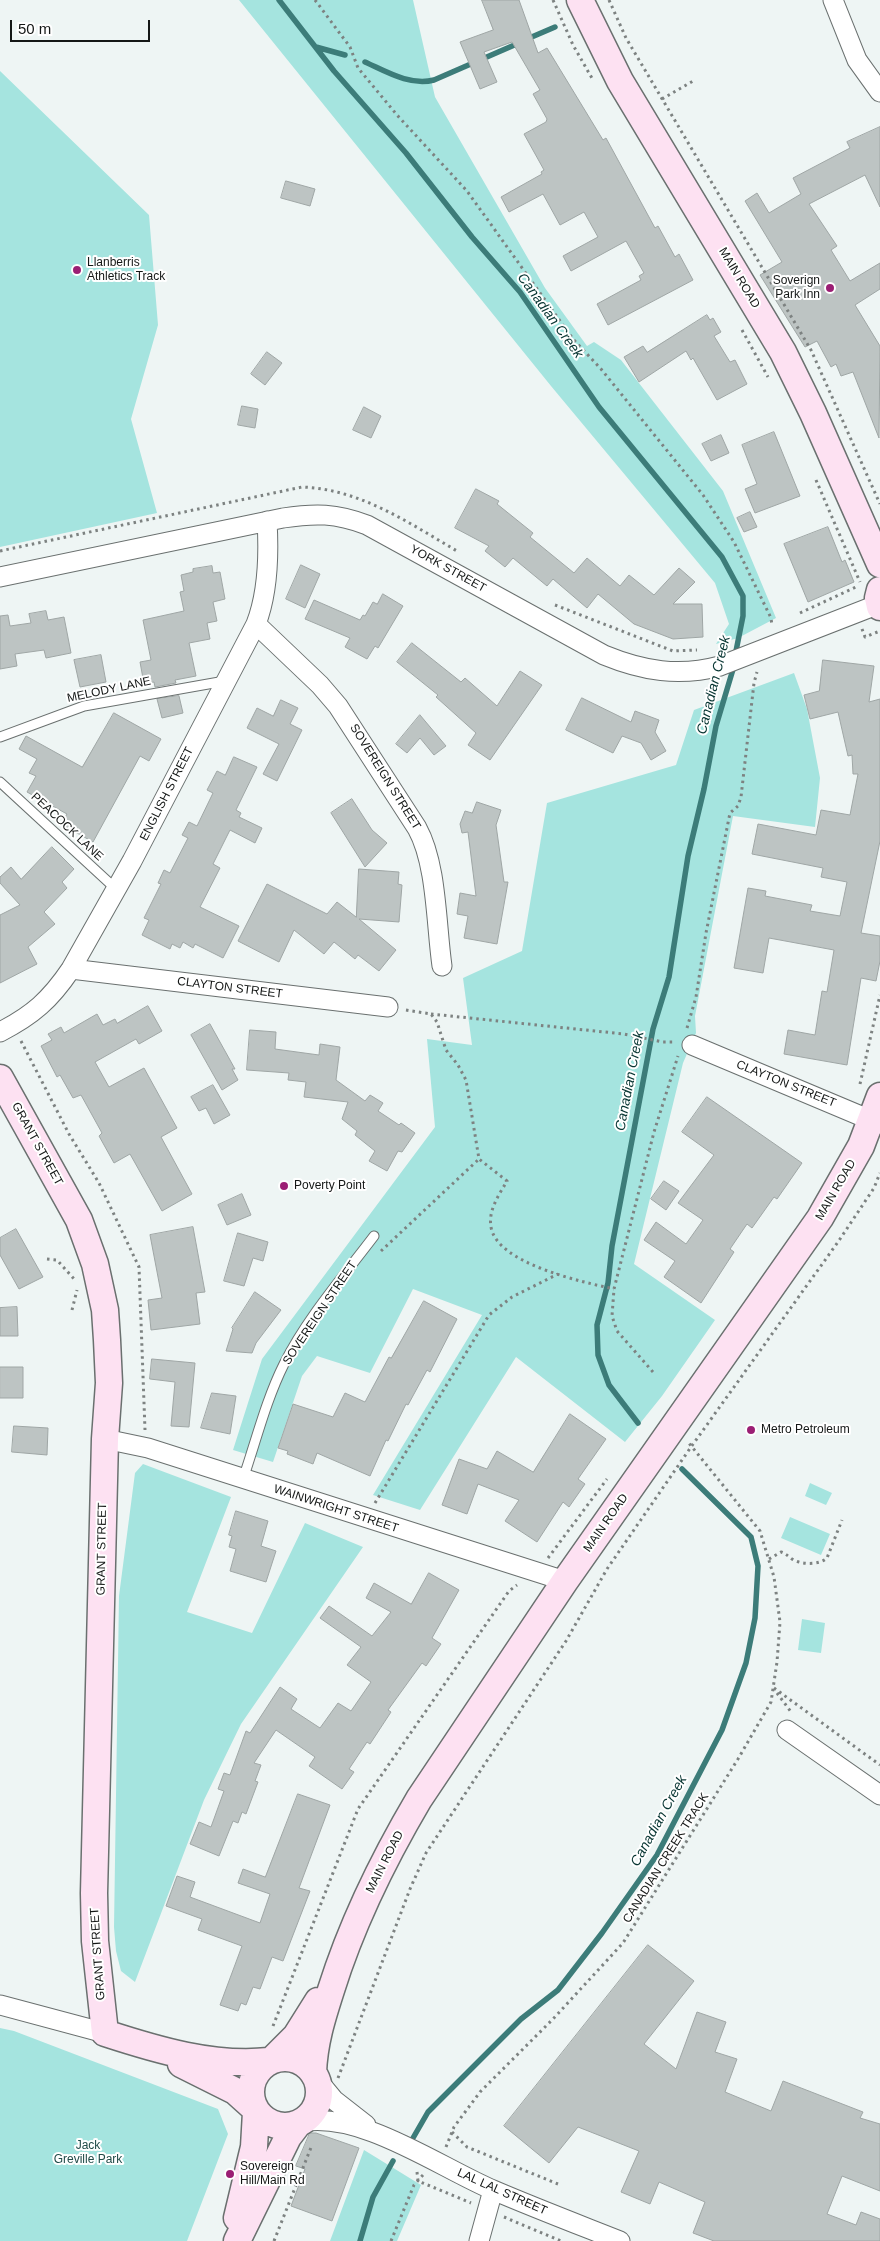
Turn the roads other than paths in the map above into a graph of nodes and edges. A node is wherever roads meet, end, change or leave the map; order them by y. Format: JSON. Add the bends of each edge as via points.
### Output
{"nodes":[{"id":1,"x":580,"y":0,"type":"edge"},
{"id":2,"x":833,"y":0,"type":"edge"},
{"id":3,"x":880,"y":92,"type":"edge"},
{"id":4,"x":267,"y":521,"type":"junction"},
{"id":5,"x":880,"y":564,"type":"edge"},
{"id":6,"x":0,"y":576,"type":"edge"},
{"id":7,"x":875,"y":596,"type":"edge"},
{"id":8,"x":256,"y":624,"type":"junction"},
{"id":9,"x":226,"y":681,"type":"junction"},
{"id":10,"x":0,"y":737,"type":"edge"},
{"id":11,"x":0,"y":782,"type":"edge"},
{"id":12,"x":116,"y":889,"type":"junction"},
{"id":13,"x":442,"y":966,"type":"dead end"},
{"id":14,"x":71,"y":969,"type":"junction"},
{"id":15,"x":388,"y":1007,"type":"road end"},
{"id":16,"x":0,"y":1032,"type":"edge"},
{"id":17,"x":692,"y":1045,"type":"dead end"},
{"id":18,"x":0,"y":1078,"type":"edge"},
{"id":19,"x":880,"y":1096,"type":"edge"},
{"id":20,"x":867,"y":1118,"type":"edge"},
{"id":21,"x":374,"y":1236,"type":"dead end"},
{"id":22,"x":105,"y":1439,"type":"junction"},
{"id":23,"x":243,"y":1479,"type":"junction"},
{"id":24,"x":565,"y":1581,"type":"junction"},
{"id":25,"x":788,"y":1730,"type":"dead end"},
{"id":26,"x":880,"y":1795,"type":"edge"},
{"id":27,"x":342,"y":1956,"type":"junction"},
{"id":28,"x":0,"y":2005,"type":"edge"},
{"id":29,"x":110,"y":2035,"type":"junction"},
{"id":30,"x":271,"y":2060,"type":"junction"},
{"id":31,"x":322,"y":2078,"type":"junction"},
{"id":32,"x":256,"y":2111,"type":"junction"},
{"id":33,"x":305,"y":2128,"type":"junction"},
{"id":34,"x":386,"y":2138,"type":"junction"},
{"id":35,"x":493,"y":2190,"type":"junction"},
{"id":36,"x":231,"y":2241,"type":"edge"},
{"id":37,"x":237,"y":2241,"type":"edge"},
{"id":38,"x":479,"y":2241,"type":"edge"},
{"id":39,"x":620,"y":2241,"type":"edge"}],
"edges":[{"from":1,"to":5,"type":"main road","name":"MAIN ROAD","via":[[620,81],[795,374]]},
{"from":2,"to":3,"type":"street","via":[[857,60]]},
{"from":4,"to":6,"type":"street","name":"YORK STREET"},
{"from":4,"to":7,"type":"street","name":"YORK STREET","via":[[310,514],[349,518],[379,531],[588,647],[641,668],[674,672],[720,666]]},
{"from":4,"to":8,"type":"street","name":"ENGLISH STREET","via":[[266,566]]},
{"from":8,"to":9,"type":"street","name":"ENGLISH STREET"},
{"from":8,"to":13,"type":"street","name":"SOVEREIGN STREET","via":[[338,706],[417,828],[430,865]]},
{"from":9,"to":10,"type":"lane","name":"MELODY LANE","via":[[84,706]]},
{"from":9,"to":12,"type":"street","name":"ENGLISH STREET"},
{"from":11,"to":12,"type":"lane","name":"PEACOCK LANE"},
{"from":12,"to":14,"type":"street","name":"ENGLISH STREET"},
{"from":14,"to":15,"type":"street","name":"CLAYTON STREET"},
{"from":14,"to":16,"type":"street","name":"ENGLISH STREET","via":[[39,1009]]},
{"from":17,"to":20,"type":"street","name":"CLAYTON STREET"},
{"from":18,"to":22,"type":"main road","name":"GRANT STREET","via":[[79,1220],[95,1264],[104,1303],[107,1340]]},
{"from":19,"to":20,"type":"main road","name":"MAIN ROAD"},
{"from":20,"to":24,"type":"main road","name":"MAIN ROAD","via":[[844,1178],[820,1218]]},
{"from":21,"to":23,"type":"lane","name":"SOVEREIGN STREET","via":[[287,1359],[272,1391]]},
{"from":22,"to":23,"type":"street","name":"WAINWRIGHT STREET","via":[[148,1448]]},
{"from":22,"to":29,"type":"main road","name":"GRANT STREET","via":[[94,1892],[95,1942]]},
{"from":23,"to":24,"type":"street","name":"WAINWRIGHT STREET"},
{"from":24,"to":27,"type":"main road","name":"MAIN ROAD","via":[[410,1813],[376,1877]]},
{"from":25,"to":26,"type":"street"},
{"from":27,"to":30,"type":"main road","name":"MAIN ROAD","via":[[306,2022]]},
{"from":27,"to":31,"type":"main road","name":"MAIN ROAD","via":[[317,2036]]},
{"from":28,"to":29,"type":"street"},
{"from":29,"to":30,"type":"main road","via":[[203,2059],[242,2063]]},
{"from":29,"to":32,"type":"main road","via":[[223,2084],[241,2095]]},
{"from":30,"to":31,"type":"main road","via":[[295,2059]]},
{"from":30,"to":32,"type":"main road","via":[[258,2070],[251,2082],[250,2096]]},
{"from":31,"to":33,"type":"main road","via":[[318,2102]]},
{"from":31,"to":34,"type":"street","name":"LAL LAL STREET","via":[[334,2100]]},
{"from":32,"to":33,"type":"main road","via":[[275,2125]]},
{"from":32,"to":36,"type":"main road","via":[[252,2155]]},
{"from":33,"to":34,"type":"street","name":"LAL LAL STREET","via":[[314,2120],[337,2122]]},
{"from":33,"to":37,"type":"main road","via":[[288,2137]]},
{"from":34,"to":35,"type":"street","name":"LAL LAL STREET","via":[[423,2160]]},
{"from":35,"to":38,"type":"street"},
{"from":35,"to":39,"type":"street","name":"LAL LAL STREET"}]}
